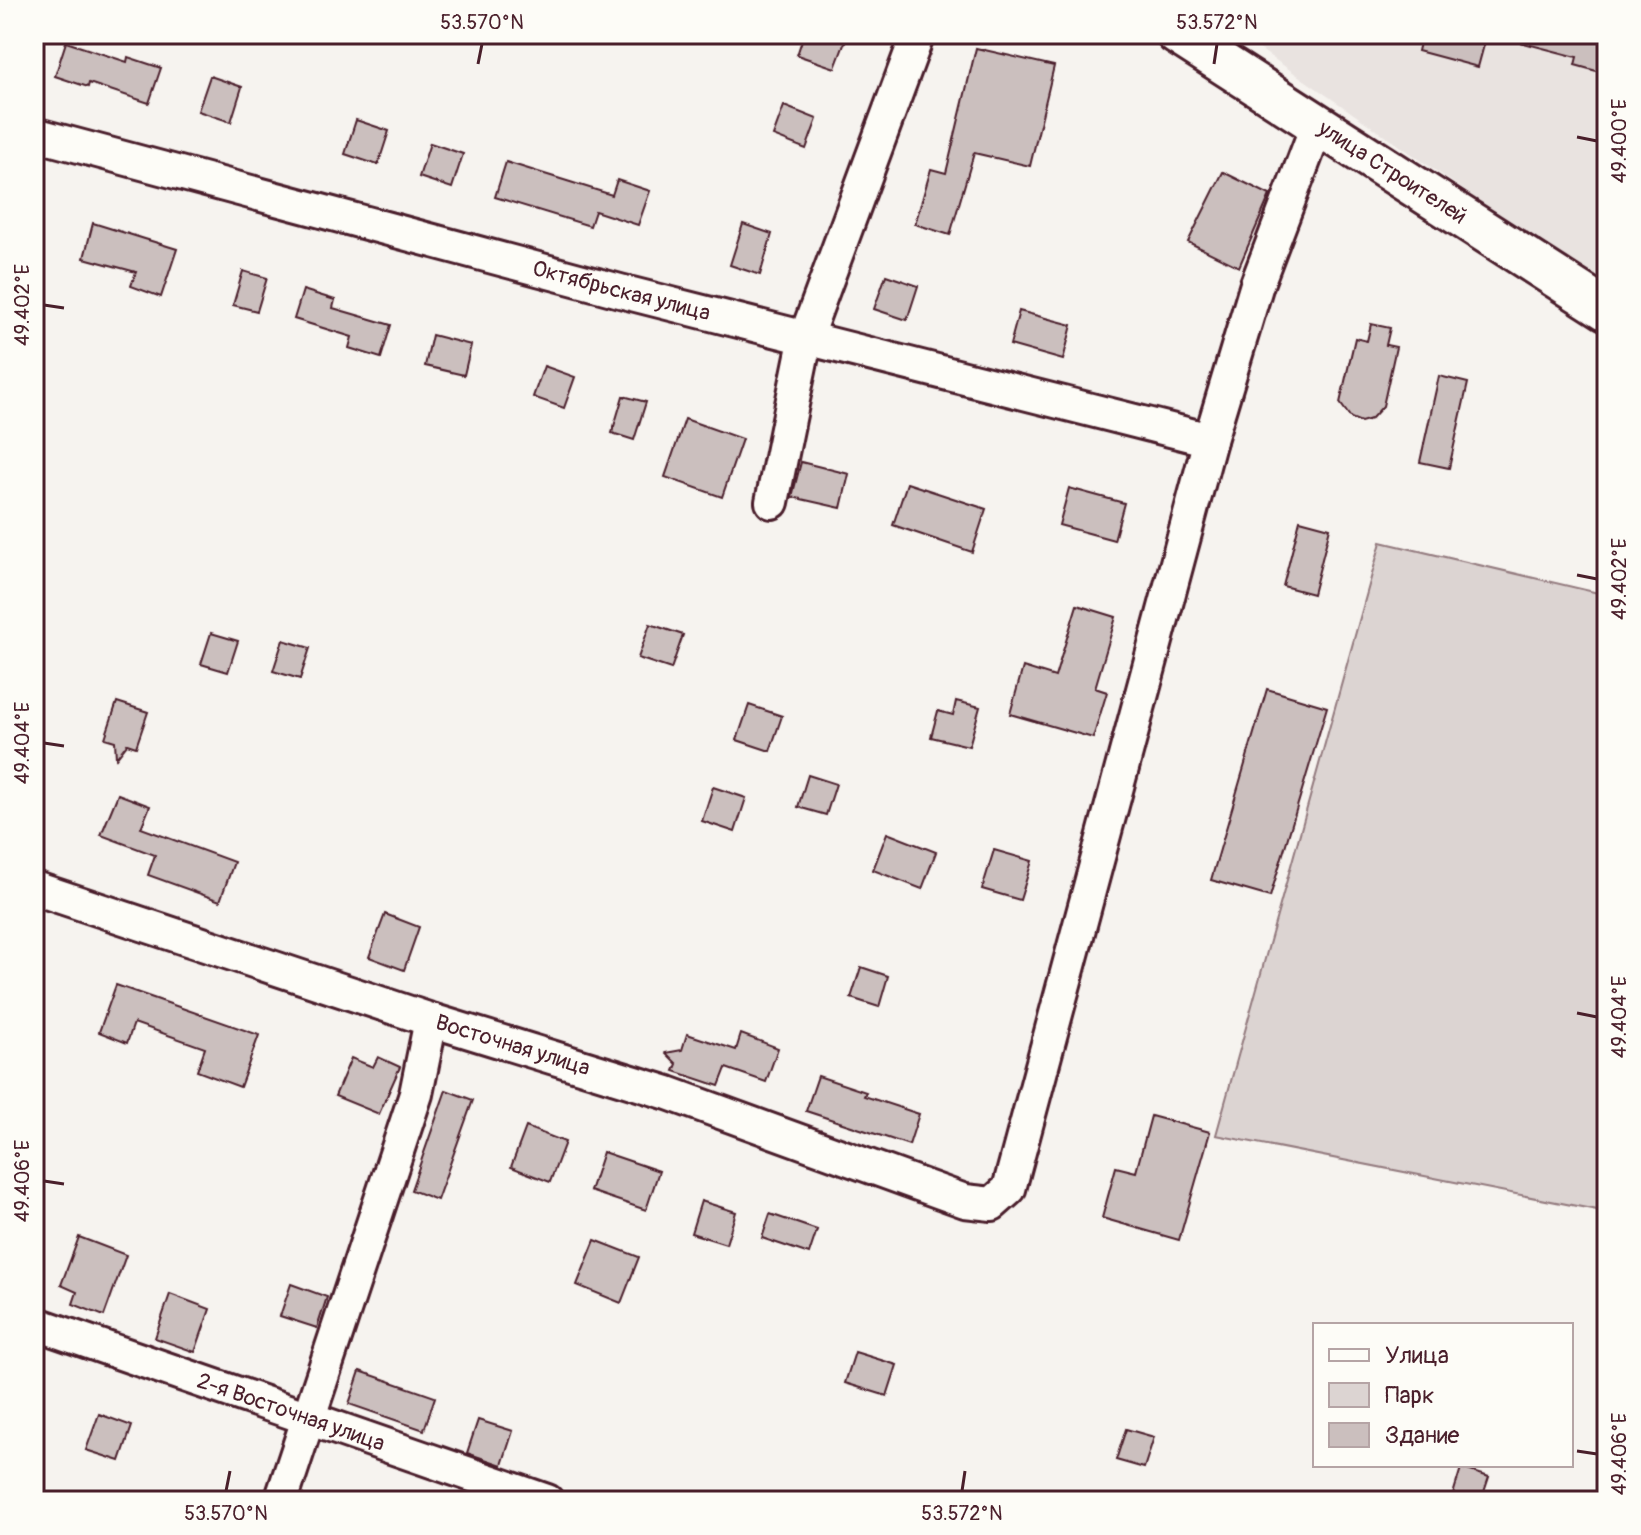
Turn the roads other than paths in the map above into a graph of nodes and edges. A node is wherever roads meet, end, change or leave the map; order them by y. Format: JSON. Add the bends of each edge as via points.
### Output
{"nodes":[{"id":1,"x":918,"y":34,"type":"edge"},
{"id":2,"x":1177,"y":34,"type":"edge"},
{"id":3,"x":1317,"y":126,"type":"junction"},
{"id":4,"x":34,"y":134,"type":"edge"},
{"id":5,"x":1607,"y":310,"type":"edge"},
{"id":6,"x":806,"y":336,"type":"junction"},
{"id":7,"x":1210,"y":440,"type":"junction"},
{"id":8,"x":772,"y":502,"type":"dead end"},
{"id":9,"x":34,"y":888,"type":"edge"},
{"id":10,"x":431,"y":1020,"type":"junction"},
{"id":11,"x":34,"y":1323,"type":"edge"},
{"id":12,"x":308,"y":1418,"type":"junction"},
{"id":13,"x":281,"y":1501,"type":"edge"},
{"id":14,"x":547,"y":1501,"type":"edge"}],
"edges":[{"from":1,"to":6,"type":"street"},
{"from":2,"to":3,"type":"main road","name":"улица Строителей"},
{"from":3,"to":5,"type":"main road","name":"улица Строителей"},
{"from":3,"to":7,"type":"street","via":[[1257,284]]},
{"from":4,"to":6,"type":"street","name":"Октябрьская улица"},
{"from":6,"to":7,"type":"street","name":"Октябрьская улица"},
{"from":6,"to":8,"type":"street"},
{"from":7,"to":10,"type":"street","name":"Восточная улица","via":[[1009,1189],[992,1204],[965,1201],[668,1093]]},
{"from":9,"to":10,"type":"street","name":"Восточная улица"},
{"from":10,"to":12,"type":"street","via":[[416,1094]]},
{"from":11,"to":12,"type":"street","name":"2-я Восточная улица"},
{"from":12,"to":13,"type":"street"},
{"from":12,"to":14,"type":"street","name":"2-я Восточная улица"}]}
